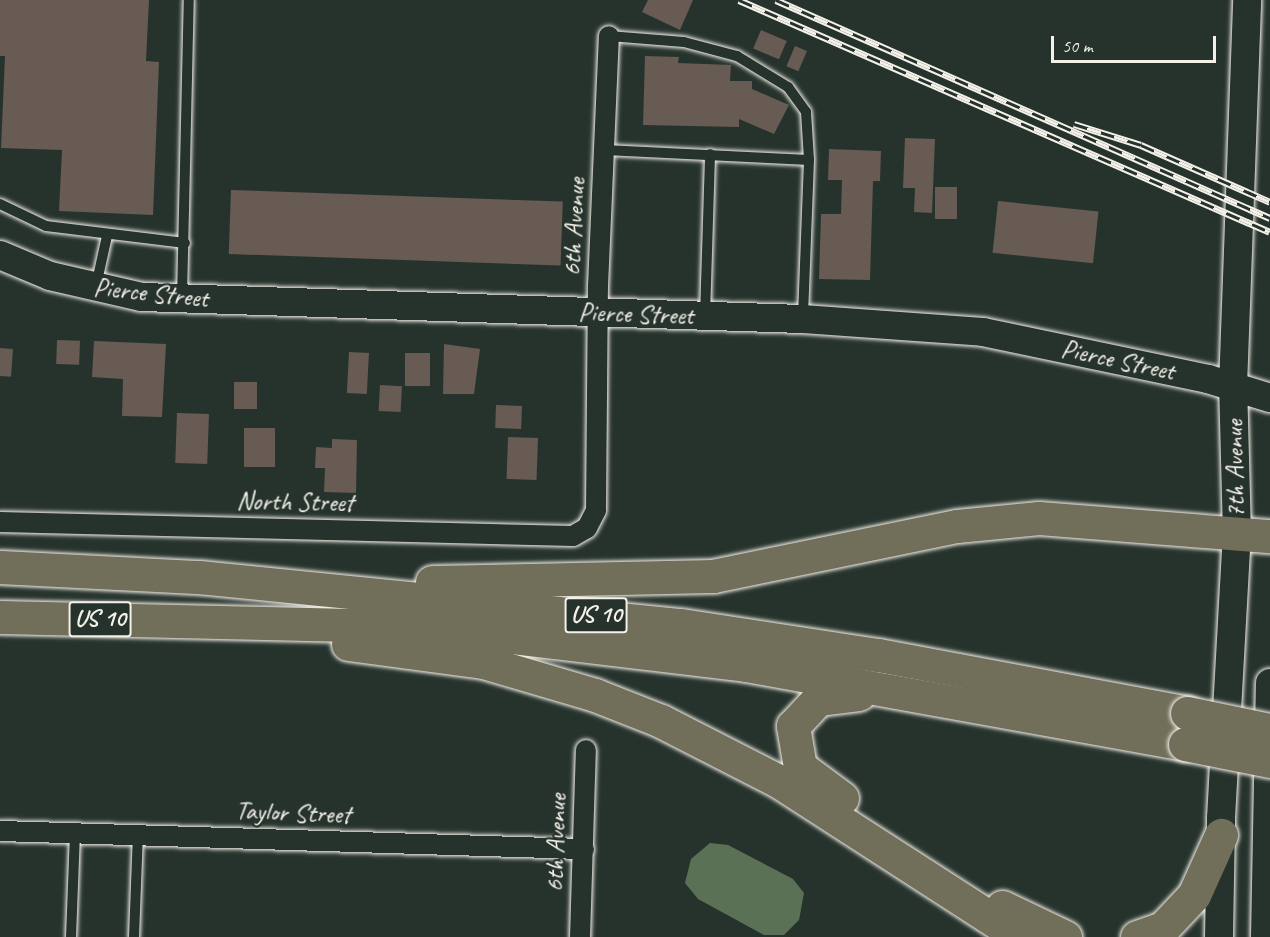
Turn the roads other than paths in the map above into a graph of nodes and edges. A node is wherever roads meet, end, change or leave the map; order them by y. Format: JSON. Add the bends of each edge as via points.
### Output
{"nodes":[{"id":1,"x":189,"y":0,"type":"edge"},
{"id":2,"x":1247,"y":0,"type":"edge"},
{"id":3,"x":609,"y":36,"type":"joint"},
{"id":4,"x":605,"y":150,"type":"junction"},
{"id":5,"x":710,"y":154,"type":"junction"},
{"id":6,"x":809,"y":160,"type":"junction"},
{"id":7,"x":0,"y":204,"type":"edge"},
{"id":8,"x":108,"y":236,"type":"junction"},
{"id":9,"x":185,"y":243,"type":"junction"},
{"id":10,"x":0,"y":255,"type":"edge"},
{"id":11,"x":95,"y":289,"type":"junction"},
{"id":12,"x":182,"y":299,"type":"junction"},
{"id":13,"x":598,"y":313,"type":"junction"},
{"id":14,"x":705,"y":316,"type":"junction"},
{"id":15,"x":802,"y":319,"type":"junction"},
{"id":16,"x":1233,"y":387,"type":"junction"},
{"id":17,"x":1270,"y":398,"type":"edge"},
{"id":18,"x":0,"y":522,"type":"edge"},
{"id":19,"x":587,"y":528,"type":"joint"},
{"id":20,"x":1237,"y":535,"type":"junction"},
{"id":21,"x":1270,"y":536,"type":"edge"},
{"id":22,"x":0,"y":567,"type":"edge"},
{"id":23,"x":199,"y":577,"type":"junction"},
{"id":24,"x":0,"y":616,"type":"edge"},
{"id":25,"x":201,"y":622,"type":"junction"},
{"id":26,"x":1270,"y":683,"type":"edge"},
{"id":27,"x":969,"y":705,"type":"junction"},
{"id":28,"x":1186,"y":728,"type":"junction"},
{"id":29,"x":1270,"y":730,"type":"edge"},
{"id":30,"x":586,"y":750,"type":"dead end"},
{"id":31,"x":1270,"y":761,"type":"edge"},
{"id":32,"x":0,"y":831,"type":"edge"},
{"id":33,"x":75,"y":833,"type":"junction"},
{"id":34,"x":1221,"y":834,"type":"junction"},
{"id":35,"x":138,"y":835,"type":"junction"},
{"id":36,"x":584,"y":849,"type":"junction"},
{"id":37,"x":71,"y":937,"type":"edge"},
{"id":38,"x":134,"y":937,"type":"edge"},
{"id":39,"x":580,"y":937,"type":"edge"},
{"id":40,"x":1020,"y":937,"type":"edge"},
{"id":41,"x":1065,"y":937,"type":"edge"},
{"id":42,"x":1137,"y":937,"type":"edge"},
{"id":43,"x":1219,"y":937,"type":"edge"},
{"id":44,"x":1265,"y":937,"type":"edge"}],
"edges":[{"from":1,"to":9,"type":"lane"},
{"from":2,"to":16,"type":"street","name":"7th Avenue"},
{"from":3,"to":4,"type":"street","name":"6th Avenue"},
{"from":3,"to":6,"type":"lane","via":[[684,42],[737,56],[788,87],[806,112]]},
{"from":4,"to":5,"type":"lane"},
{"from":4,"to":13,"type":"street","name":"6th Avenue"},
{"from":5,"to":6,"type":"lane"},
{"from":5,"to":14,"type":"lane"},
{"from":6,"to":15,"type":"lane"},
{"from":7,"to":8,"type":"lane","via":[[46,226]]},
{"from":8,"to":9,"type":"lane"},
{"from":8,"to":11,"type":"lane"},
{"from":9,"to":12,"type":"lane"},
{"from":10,"to":11,"type":"street","name":"Pierce Street"},
{"from":11,"to":12,"type":"street","name":"Pierce Street"},
{"from":12,"to":13,"type":"street","name":"Pierce Street"},
{"from":13,"to":14,"type":"street","name":"Pierce Street"},
{"from":13,"to":19,"type":"street","name":"6th Avenue","via":[[596,510]]},
{"from":14,"to":15,"type":"street","name":"Pierce Street"},
{"from":15,"to":16,"type":"street","name":"Pierce Street","via":[[983,332]]},
{"from":16,"to":17,"type":"street","name":"Pierce Street"},
{"from":16,"to":20,"type":"street","name":"7th Avenue"},
{"from":18,"to":19,"type":"street","name":"North Street","via":[[573,537]]},
{"from":20,"to":21,"type":"highway"},
{"from":20,"to":23,"type":"highway","via":[[1039,518],[957,526],[713,576],[381,583]]},
{"from":20,"to":34,"type":"street","name":"7th Avenue"},
{"from":22,"to":23,"type":"highway","number":"US 10"},
{"from":23,"to":28,"type":"highway","number":"US 10","via":[[703,628],[878,655]]},
{"from":24,"to":25,"type":"highway","number":"US 10"},
{"from":25,"to":27,"type":"highway","number":"US 10","via":[[429,627],[746,665]]},
{"from":25,"to":40,"type":"highway","via":[[264,635],[433,652],[595,695],[703,741],[778,781]]},
{"from":26,"to":44,"type":"street"},
{"from":27,"to":28,"type":"highway","number":"US 10"},
{"from":27,"to":41,"type":"highway","via":[[866,693],[818,699],[793,726],[800,767],[931,863],[998,905]]},
{"from":28,"to":29,"type":"highway","number":"US 10","bridge":true},
{"from":28,"to":31,"type":"highway","number":"US 10","bridge":true},
{"from":30,"to":36,"type":"street","name":"6th Avenue"},
{"from":32,"to":33,"type":"street","name":"Taylor Street"},
{"from":33,"to":35,"type":"street","name":"Taylor Street"},
{"from":33,"to":37,"type":"lane"},
{"from":34,"to":42,"type":"highway","via":[[1194,895],[1163,928]]},
{"from":34,"to":43,"type":"street","name":"7th Avenue"},
{"from":35,"to":36,"type":"street","name":"Taylor Street"},
{"from":35,"to":38,"type":"lane"},
{"from":36,"to":39,"type":"street","name":"6th Avenue"}]}
